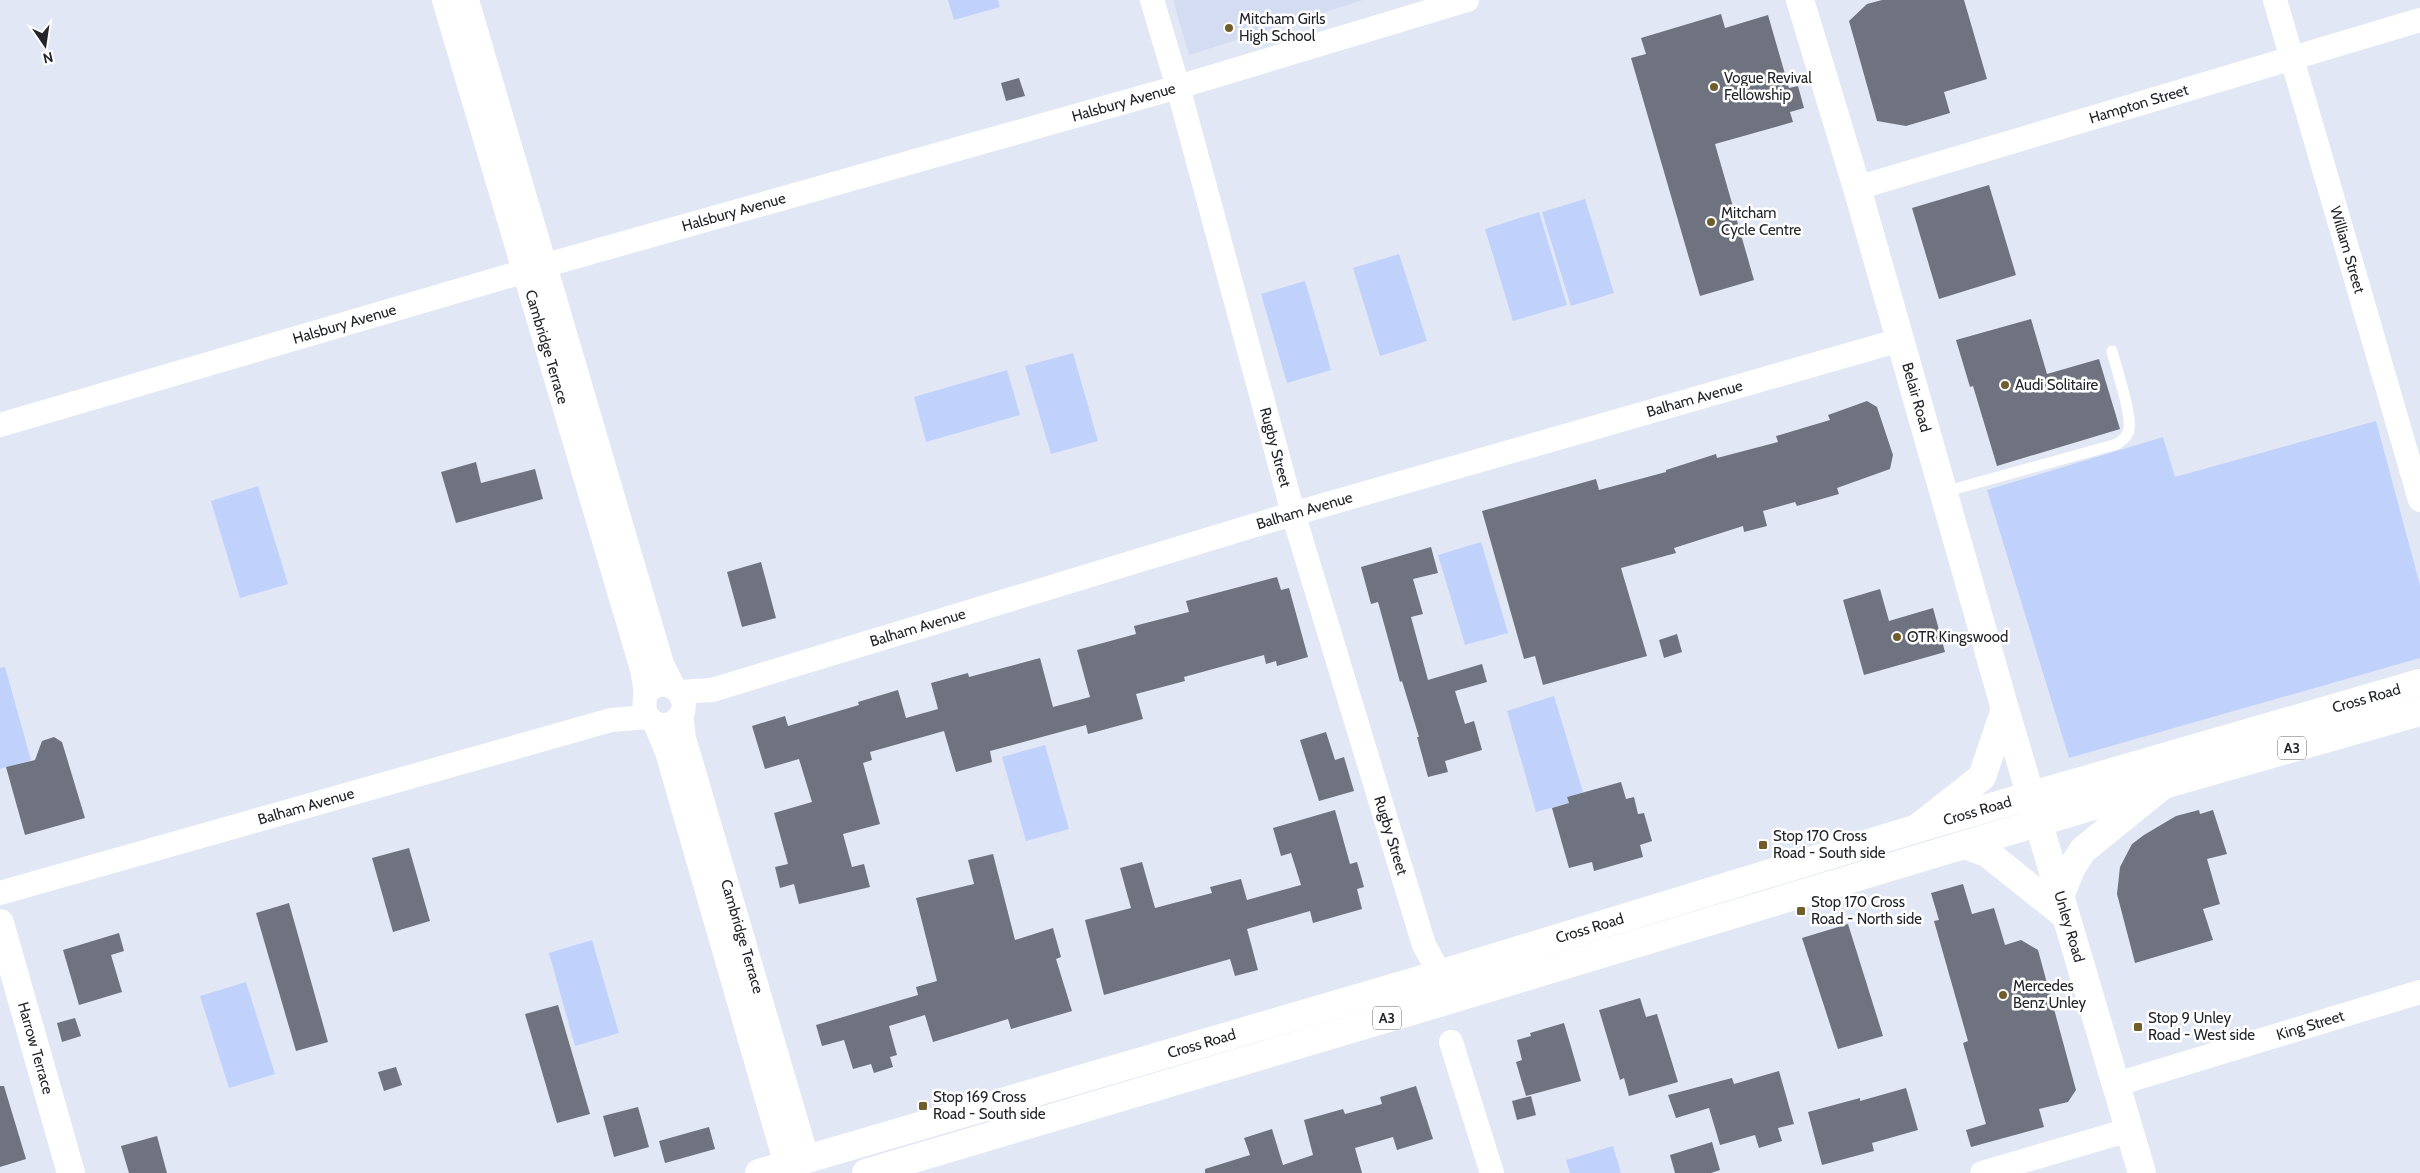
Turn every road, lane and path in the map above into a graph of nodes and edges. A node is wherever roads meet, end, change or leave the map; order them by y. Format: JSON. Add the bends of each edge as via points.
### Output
{"nodes":[{"id":1,"x":444,"y":0,"type":"edge"},
{"id":2,"x":467,"y":0,"type":"edge"},
{"id":3,"x":1152,"y":0,"type":"edge"},
{"id":4,"x":1467,"y":0,"type":"edge"},
{"id":5,"x":1800,"y":0,"type":"edge"},
{"id":6,"x":2275,"y":0,"type":"edge"},
{"id":7,"x":2420,"y":20,"type":"edge"},
{"id":8,"x":2292,"y":58,"type":"junction"},
{"id":9,"x":1178,"y":87,"type":"junction"},
{"id":10,"x":481,"y":88,"type":"junction"},
{"id":11,"x":510,"y":145,"type":"junction"},
{"id":12,"x":488,"y":151,"type":"junction"},
{"id":13,"x":1857,"y":188,"type":"junction"},
{"id":14,"x":546,"y":265,"type":"junction"},
{"id":15,"x":523,"y":272,"type":"junction"},
{"id":16,"x":1900,"y":340,"type":"junction"},
{"id":17,"x":2112,"y":351,"type":"dead end"},
{"id":18,"x":579,"y":419,"type":"junction"},
{"id":19,"x":0,"y":425,"type":"edge"},
{"id":20,"x":1944,"y":492,"type":"junction"},
{"id":21,"x":2420,"y":500,"type":"edge"},
{"id":22,"x":1293,"y":513,"type":"junction"},
{"id":23,"x":618,"y":551,"type":"junction"},
{"id":24,"x":2420,"y":683,"type":"edge"},
{"id":25,"x":679,"y":700,"type":"junction"},
{"id":26,"x":648,"y":709,"type":"junction"},
{"id":27,"x":2005,"y":709,"type":"junction"},
{"id":28,"x":2420,"y":712,"type":"edge"},
{"id":29,"x":2163,"y":785,"type":"junction"},
{"id":30,"x":688,"y":788,"type":"junction"},
{"id":31,"x":2031,"y":796,"type":"junction"},
{"id":32,"x":2038,"y":823,"type":"junction"},
{"id":33,"x":1915,"y":829,"type":"junction"},
{"id":34,"x":1964,"y":845,"type":"junction"},
{"id":35,"x":0,"y":893,"type":"edge"},
{"id":36,"x":2063,"y":906,"type":"junction"},
{"id":37,"x":0,"y":923,"type":"edge"},
{"id":38,"x":1440,"y":974,"type":"junction"},
{"id":39,"x":2420,"y":992,"type":"edge"},
{"id":40,"x":1451,"y":1042,"type":"dead end"},
{"id":41,"x":2116,"y":1084,"type":"junction"},
{"id":42,"x":2129,"y":1130,"type":"junction"},
{"id":43,"x":798,"y":1167,"type":"edge"},
{"id":44,"x":71,"y":1173,"type":"edge"},
{"id":45,"x":759,"y":1173,"type":"edge"},
{"id":46,"x":866,"y":1173,"type":"edge"},
{"id":47,"x":1492,"y":1173,"type":"edge"},
{"id":48,"x":1982,"y":1173,"type":"edge"},
{"id":49,"x":2142,"y":1173,"type":"edge"}],
"edges":[{"from":1,"to":10,"type":"street","name":"Cambridge Terrace"},
{"from":2,"to":10,"type":"street","name":"Cambridge Terrace"},
{"from":3,"to":9,"type":"street","name":"Rugby Street"},
{"from":4,"to":9,"type":"street","name":"Halsbury Avenue"},
{"from":5,"to":13,"type":"main road","name":"Belair Road"},
{"from":6,"to":8,"type":"street","name":"William Street"},
{"from":7,"to":8,"type":"street","name":"Hampton Street"},
{"from":8,"to":13,"type":"street","name":"Hampton Street"},
{"from":8,"to":21,"type":"street","name":"William Street"},
{"from":9,"to":14,"type":"street","name":"Halsbury Avenue"},
{"from":9,"to":22,"type":"street","name":"Rugby Street"},
{"from":10,"to":11,"type":"street","name":"Cambridge Terrace"},
{"from":10,"to":12,"type":"street","name":"Cambridge Terrace"},
{"from":11,"to":12,"type":"street"},
{"from":11,"to":14,"type":"street","name":"Cambridge Terrace"},
{"from":12,"to":15,"type":"street","name":"Cambridge Terrace"},
{"from":13,"to":16,"type":"main road","name":"Belair Road"},
{"from":14,"to":15,"type":"street","name":"Halsbury Avenue"},
{"from":14,"to":18,"type":"street","name":"Cambridge Terrace"},
{"from":15,"to":18,"type":"street","name":"Cambridge Terrace"},
{"from":15,"to":19,"type":"street","name":"Halsbury Avenue"},
{"from":16,"to":20,"type":"main road","name":"Belair Road"},
{"from":16,"to":22,"type":"street","name":"Balham Avenue"},
{"from":17,"to":20,"type":"lane","via":[[2129,419],[2128,432],[2123,440]]},
{"from":18,"to":23,"type":"street","name":"Cambridge Terrace"},
{"from":20,"to":27,"type":"main road","name":"Belair Road"},
{"from":22,"to":25,"type":"street","name":"Balham Avenue"},
{"from":22,"to":38,"type":"street","name":"Rugby Street","via":[[1424,945]]},
{"from":23,"to":25,"type":"street","name":"Cambridge Terrace"},
{"from":23,"to":26,"type":"street","name":"Cambridge Terrace"},
{"from":24,"to":31,"type":"main road","name":"Cross Road","number":"A3"},
{"from":25,"to":26,"type":"street","name":"Balham Avenue","via":[[654,686]]},
{"from":25,"to":26,"type":"street","via":[[678,719],[667,725]]},
{"from":25,"to":30,"type":"street","name":"Cambridge Terrace"},
{"from":26,"to":30,"type":"street","name":"Cambridge Terrace"},
{"from":26,"to":35,"type":"street","name":"Balham Avenue"},
{"from":27,"to":31,"type":"main road","name":"Belair Road"},
{"from":27,"to":33,"type":"main road","via":[[1982,777]]},
{"from":28,"to":29,"type":"main road","name":"Cross Road","number":"A3"},
{"from":29,"to":32,"type":"main road","name":"Cross Road","number":"A3"},
{"from":29,"to":36,"type":"main road","via":[[2084,850],[2072,867]]},
{"from":30,"to":43,"type":"street","name":"Cambridge Terrace"},
{"from":31,"to":32,"type":"main road","name":"Unley Road"},
{"from":31,"to":33,"type":"main road","name":"Cross Road","number":"A3"},
{"from":32,"to":34,"type":"main road","name":"Cross Road","number":"A3"},
{"from":32,"to":36,"type":"main road","name":"Unley Road"},
{"from":33,"to":38,"type":"main road","name":"Cross Road","number":"A3"},
{"from":34,"to":36,"type":"main road","via":[[1987,853]]},
{"from":34,"to":46,"type":"main road","name":"Cross Road","number":"A3"},
{"from":36,"to":41,"type":"main road","name":"Unley Road"},
{"from":37,"to":44,"type":"main road","name":"Harrow Terrace"},
{"from":38,"to":43,"type":"main road","name":"Cross Road","number":"A3"},
{"from":39,"to":41,"type":"street","name":"King Street"},
{"from":40,"to":47,"type":"street"},
{"from":41,"to":42,"type":"main road","name":"Unley Road"},
{"from":42,"to":48,"type":"street"},
{"from":42,"to":49,"type":"main road","name":"Unley Road"},
{"from":43,"to":45,"type":"main road","name":"Cross Road","number":"A3"}]}
